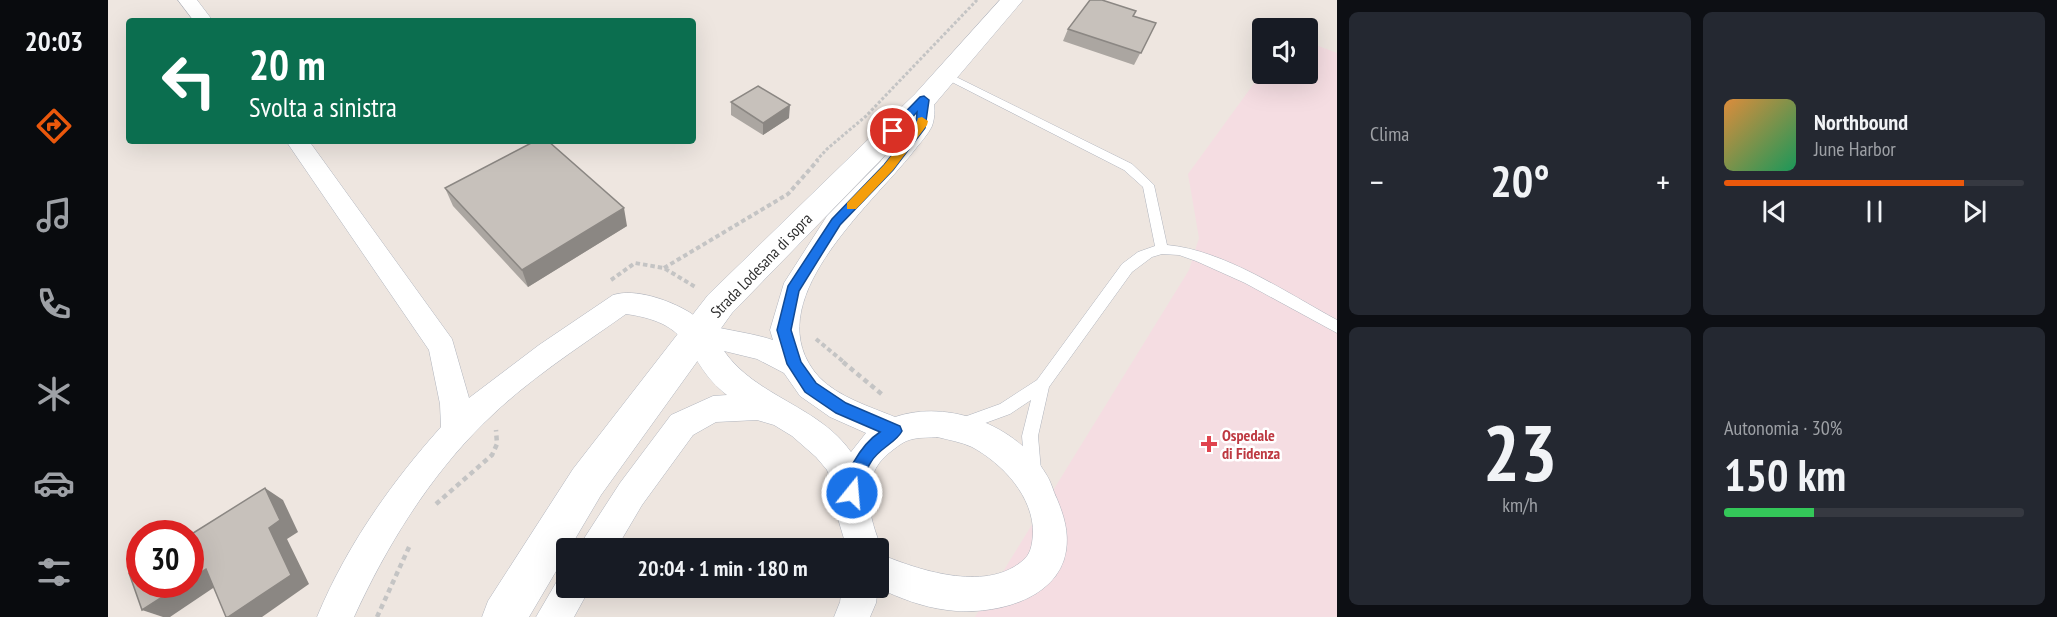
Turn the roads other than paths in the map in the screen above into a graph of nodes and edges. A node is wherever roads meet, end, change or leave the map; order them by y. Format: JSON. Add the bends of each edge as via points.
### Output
{"nodes":[{"id":1,"x":187,"y":0,"type":"edge"},
{"id":2,"x":1012,"y":0,"type":"edge"},
{"id":3,"x":202,"y":18,"type":"edge"},
{"id":4,"x":946,"y":75,"type":"junction"},
{"id":5,"x":924,"y":100,"type":"junction"},
{"id":6,"x":299,"y":144,"type":"edge"},
{"id":7,"x":1162,"y":249,"type":"junction"},
{"id":8,"x":1337,"y":327,"type":"edge"},
{"id":9,"x":698,"y":335,"type":"junction"},
{"id":10,"x":794,"y":364,"type":"junction"},
{"id":11,"x":1042,"y":385,"type":"junction"},
{"id":12,"x":793,"y":419,"type":"junction"},
{"id":13,"x":956,"y":426,"type":"junction"},
{"id":14,"x":894,"y":431,"type":"junction"},
{"id":15,"x":456,"y":432,"type":"junction"},
{"id":16,"x":1034,"y":484,"type":"junction"},
{"id":17,"x":852,"y":493,"type":"junction"},
{"id":18,"x":604,"y":538,"type":"edge"},
{"id":19,"x":861,"y":538,"type":"edge"},
{"id":20,"x":889,"y":583,"type":"edge"},
{"id":21,"x":566,"y":598,"type":"edge"},
{"id":22,"x":859,"y":598,"type":"edge"},
{"id":23,"x":926,"y":614,"type":"edge"},
{"id":24,"x":335,"y":617,"type":"edge"},
{"id":25,"x":504,"y":617,"type":"edge"},
{"id":26,"x":554,"y":617,"type":"edge"},
{"id":27,"x":852,"y":617,"type":"edge"}],
"edges":[{"from":1,"to":3,"type":"street"},
{"from":2,"to":4,"type":"street","name":"Strada Lodesana di sopra"},
{"from":4,"to":5,"type":"street","name":"Strada Lodesana di sopra"},
{"from":4,"to":7,"type":"lane","via":[[1128,167],[1148,185]]},
{"from":5,"to":9,"type":"street","name":"Strada Lodesana di sopra","via":[[720,304]]},
{"from":5,"to":10,"type":"street","via":[[922,125],[888,168],[836,222],[793,290],[784,330]]},
{"from":6,"to":15,"type":"street","via":[[442,347],[455,404]]},
{"from":7,"to":8,"type":"lane","via":[[1180,250],[1210,261]]},
{"from":7,"to":11,"type":"lane","via":[[1145,254],[1126,268]]},
{"from":9,"to":10,"type":"street","via":[[764,349]]},
{"from":9,"to":12,"type":"street","via":[[720,370],[735,384]]},
{"from":9,"to":15,"type":"street","via":[[651,306],[621,303],[478,409]]},
{"from":9,"to":25,"type":"street","name":"Strada Lodesana di sopra","via":[[587,482]]},
{"from":10,"to":14,"type":"street","via":[[810,387],[833,403]]},
{"from":11,"to":13,"type":"lane","via":[[1005,409]]},
{"from":11,"to":16,"type":"lane","via":[[1030,436]]},
{"from":12,"to":17,"type":"street","via":[[839,461]]},
{"from":12,"to":18,"type":"street","via":[[757,406],[713,409],[682,425]]},
{"from":13,"to":14,"type":"street","via":[[934,423]]},
{"from":13,"to":16,"type":"street","via":[[986,438],[1013,458]]},
{"from":14,"to":17,"type":"street","via":[[865,456]]},
{"from":15,"to":24,"type":"street","via":[[394,508]]},
{"from":16,"to":23,"type":"street","via":[[1046,511],[1050,538],[1046,566],[1031,591],[1007,610],[984,616]]},
{"from":17,"to":19,"type":"street"},
{"from":20,"to":23,"type":"street"},
{"from":21,"to":26,"type":"street"},
{"from":22,"to":27,"type":"street"}]}
